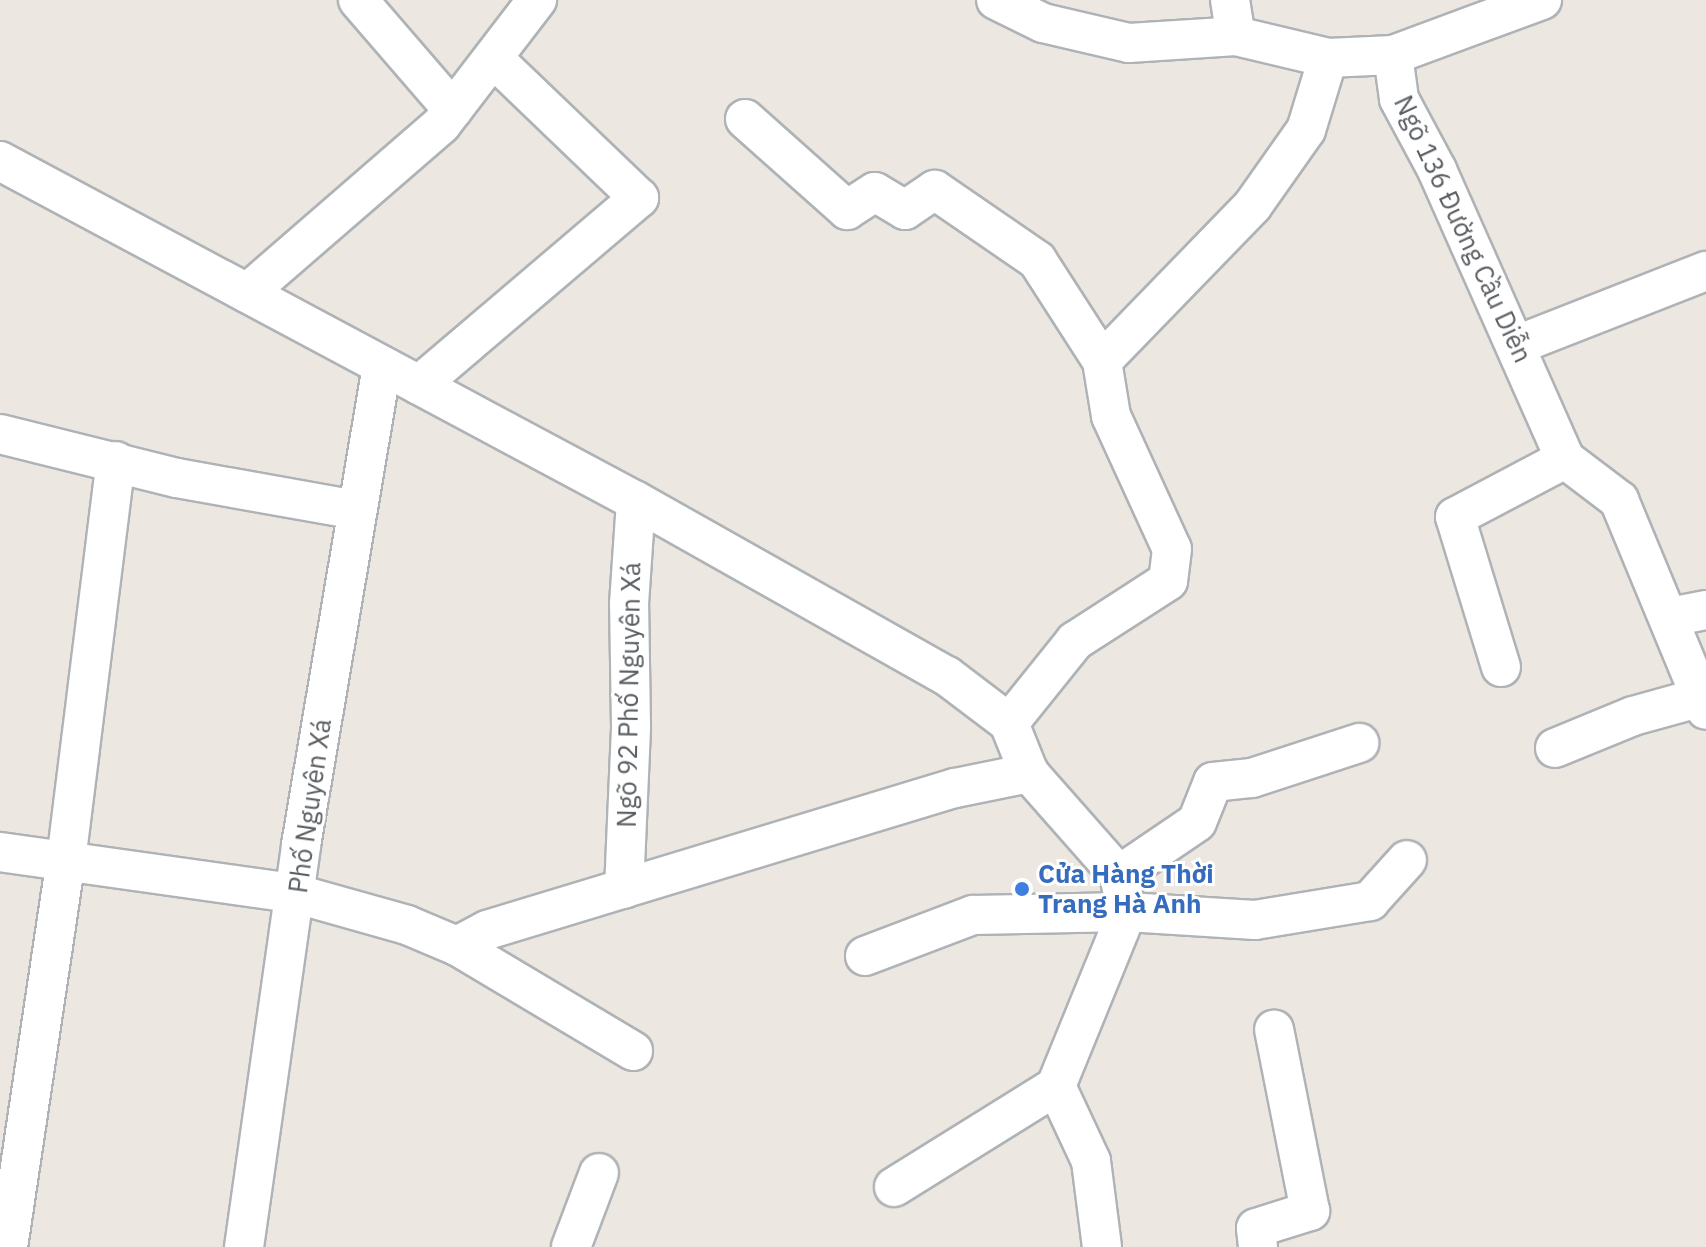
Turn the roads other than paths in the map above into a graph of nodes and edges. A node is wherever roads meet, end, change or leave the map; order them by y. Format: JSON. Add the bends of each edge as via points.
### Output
{"nodes":[{"id":1,"x":358,"y":0,"type":"edge"},
{"id":2,"x":537,"y":0,"type":"edge"},
{"id":3,"x":996,"y":0,"type":"edge"},
{"id":4,"x":1542,"y":0,"type":"edge"},
{"id":5,"x":1233,"y":18,"type":"edge"},
{"id":6,"x":1393,"y":55,"type":"junction"},
{"id":7,"x":1328,"y":58,"type":"junction"},
{"id":8,"x":494,"y":59,"type":"junction"},
{"id":9,"x":453,"y":110,"type":"junction"},
{"id":10,"x":745,"y":119,"type":"dead end"},
{"id":11,"x":0,"y":161,"type":"edge"},
{"id":12,"x":1706,"y":271,"type":"edge"},
{"id":13,"x":247,"y":293,"type":"junction"},
{"id":14,"x":1517,"y":345,"type":"junction"},
{"id":15,"x":1102,"y":361,"type":"junction"},
{"id":16,"x":382,"y":367,"type":"junction"},
{"id":17,"x":419,"y":385,"type":"junction"},
{"id":18,"x":0,"y":434,"type":"edge"},
{"id":19,"x":1565,"y":459,"type":"junction"},
{"id":20,"x":116,"y":461,"type":"junction"},
{"id":21,"x":636,"y":501,"type":"junction"},
{"id":22,"x":357,"y":510,"type":"junction"},
{"id":23,"x":1688,"y":613,"type":"edge"},
{"id":24,"x":1501,"y":667,"type":"dead end"},
{"id":25,"x":1702,"y":704,"type":"edge"},
{"id":26,"x":1009,"y":723,"type":"junction"},
{"id":27,"x":1359,"y":743,"type":"dead end"},
{"id":28,"x":1555,"y":748,"type":"dead end"},
{"id":29,"x":1029,"y":773,"type":"junction"},
{"id":30,"x":0,"y":852,"type":"edge"},
{"id":31,"x":1407,"y":860,"type":"dead end"},
{"id":32,"x":66,"y":861,"type":"junction"},
{"id":33,"x":1119,"y":875,"type":"junction"},
{"id":34,"x":624,"y":889,"type":"junction"},
{"id":35,"x":297,"y":894,"type":"junction"},
{"id":36,"x":1127,"y":912,"type":"junction"},
{"id":37,"x":457,"y":946,"type":"junction"},
{"id":38,"x":865,"y":956,"type":"dead end"},
{"id":39,"x":1274,"y":1030,"type":"dead end"},
{"id":40,"x":633,"y":1051,"type":"dead end"},
{"id":41,"x":1056,"y":1086,"type":"junction"},
{"id":42,"x":599,"y":1173,"type":"dead end"},
{"id":43,"x":894,"y":1187,"type":"dead end"},
{"id":44,"x":8,"y":1247,"type":"edge"},
{"id":45,"x":244,"y":1247,"type":"edge"},
{"id":46,"x":571,"y":1247,"type":"edge"},
{"id":47,"x":1102,"y":1247,"type":"edge"},
{"id":48,"x":1258,"y":1247,"type":"edge"}],
"edges":[{"from":1,"to":9,"type":"street"},
{"from":2,"to":8,"type":"street"},
{"from":3,"to":5,"type":"street","via":[[1043,23],[1129,43]]},
{"from":4,"to":6,"type":"street"},
{"from":5,"to":7,"type":"street"},
{"from":6,"to":7,"type":"street"},
{"from":6,"to":14,"type":"street","name":"Ngõ 136 Đường Cầu Diễn","via":[[1399,99]]},
{"from":7,"to":15,"type":"street","via":[[1306,130],[1253,205]]},
{"from":8,"to":9,"type":"street"},
{"from":8,"to":17,"type":"street","via":[[639,198]]},
{"from":9,"to":13,"type":"street"},
{"from":10,"to":15,"type":"street","via":[[847,210],[875,192],[905,210],[935,190],[1037,260]]},
{"from":11,"to":13,"type":"street"},
{"from":12,"to":14,"type":"street"},
{"from":13,"to":16,"type":"street"},
{"from":14,"to":19,"type":"street","name":"Ngõ 136 Đường Cầu Diễn"},
{"from":15,"to":26,"type":"street","via":[[1111,416],[1172,549],[1168,581],[1075,641]]},
{"from":16,"to":17,"type":"street"},
{"from":16,"to":22,"type":"street","name":"Phố Nguyên Xá"},
{"from":17,"to":21,"type":"street"},
{"from":18,"to":20,"type":"street"},
{"from":19,"to":23,"type":"street","name":"Ngõ 136 Đường Cầu Diễn","via":[[1619,500]]},
{"from":19,"to":24,"type":"street","via":[[1455,517]]},
{"from":20,"to":22,"type":"street","via":[[177,478]]},
{"from":20,"to":32,"type":"street"},
{"from":21,"to":26,"type":"street","via":[[947,676]]},
{"from":21,"to":34,"type":"street","name":"Ngõ 92 Phố Nguyên Xá"},
{"from":22,"to":35,"type":"street","name":"Phố Nguyên Xá"},
{"from":23,"to":25,"type":"street","name":"Ngõ 136 Đường Cầu Diễn"},
{"from":25,"to":28,"type":"street","via":[[1633,716]]},
{"from":26,"to":29,"type":"street"},
{"from":27,"to":33,"type":"street","via":[[1252,778],[1213,782],[1197,822]]},
{"from":29,"to":33,"type":"street"},
{"from":29,"to":34,"type":"street","via":[[955,788]]},
{"from":30,"to":32,"type":"street"},
{"from":31,"to":36,"type":"street","via":[[1370,901],[1255,920]]},
{"from":32,"to":35,"type":"street"},
{"from":32,"to":44,"type":"street"},
{"from":33,"to":36,"type":"street"},
{"from":34,"to":37,"type":"street","via":[[487,930]]},
{"from":35,"to":37,"type":"street","via":[[407,925]]},
{"from":35,"to":45,"type":"street","name":"Phố Nguyên Xá"},
{"from":36,"to":38,"type":"street","via":[[973,915]]},
{"from":36,"to":41,"type":"street"},
{"from":37,"to":40,"type":"street"},
{"from":39,"to":48,"type":"street","via":[[1310,1211],[1256,1228]]},
{"from":41,"to":43,"type":"street"},
{"from":41,"to":47,"type":"street","via":[[1091,1161]]},
{"from":42,"to":46,"type":"street"}]}
